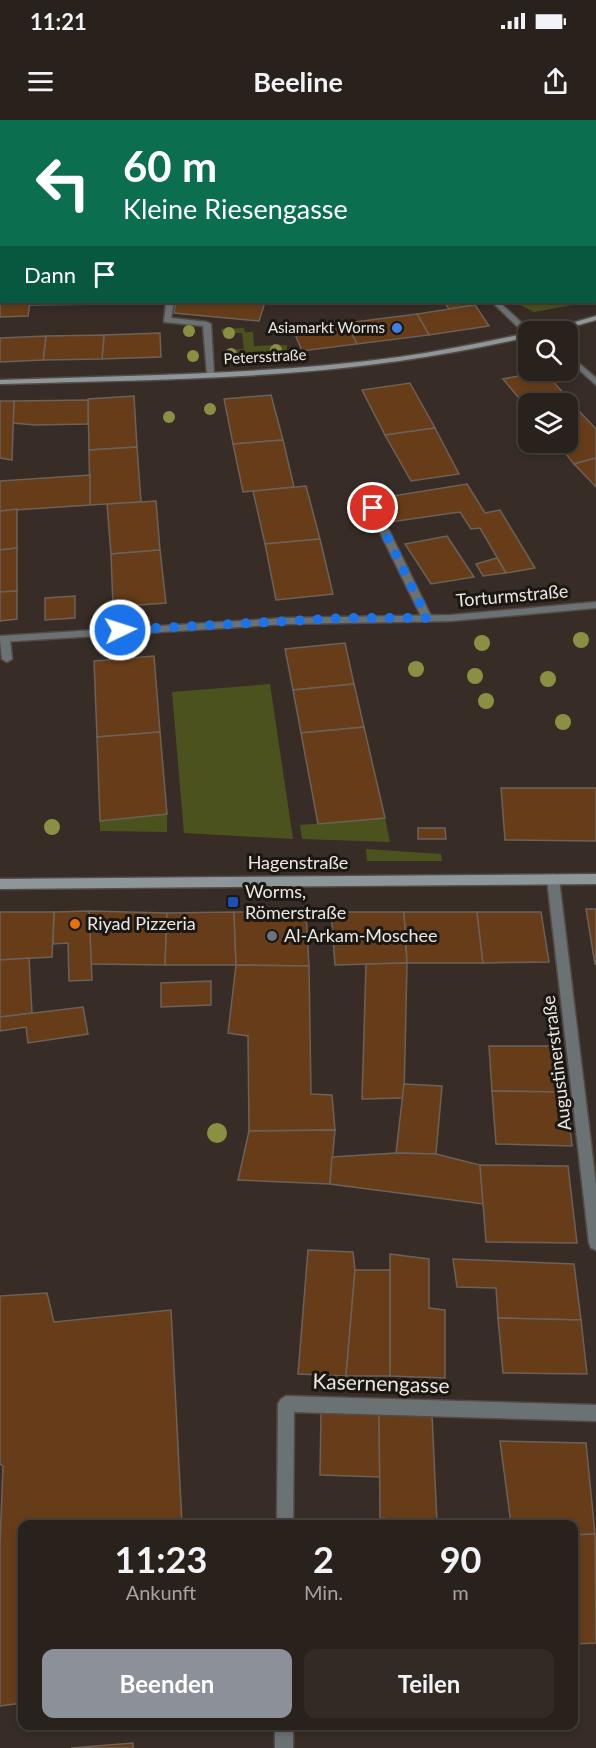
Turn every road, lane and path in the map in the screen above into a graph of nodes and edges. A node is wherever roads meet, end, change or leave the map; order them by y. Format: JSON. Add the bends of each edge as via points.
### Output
{"nodes":[{"id":1,"x":170,"y":303,"type":"edge"},
{"id":2,"x":496,"y":303,"type":"edge"},
{"id":3,"x":596,"y":318,"type":"edge"},
{"id":4,"x":578,"y":323,"type":"edge"},
{"id":5,"x":518,"y":324,"type":"edge"},
{"id":6,"x":518,"y":336,"type":"edge"},
{"id":7,"x":578,"y":366,"type":"edge"},
{"id":8,"x":211,"y":374,"type":"junction"},
{"id":9,"x":0,"y":382,"type":"edge"},
{"id":10,"x":596,"y":383,"type":"edge"},
{"id":11,"x":373,"y":508,"type":"dead end"},
{"id":12,"x":596,"y":604,"type":"edge"},
{"id":13,"x":427,"y":618,"type":"junction"},
{"id":14,"x":3,"y":639,"type":"edge"},
{"id":15,"x":7,"y":659,"type":"dead end"},
{"id":16,"x":553,"y":879,"type":"junction"},
{"id":17,"x":596,"y":879,"type":"edge"},
{"id":18,"x":0,"y":884,"type":"edge"},
{"id":19,"x":596,"y":1243,"type":"edge"},
{"id":20,"x":596,"y":1413,"type":"edge"},
{"id":21,"x":285,"y":1520,"type":"edge"},
{"id":22,"x":284,"y":1730,"type":"edge"},
{"id":23,"x":284,"y":1748,"type":"edge"}],
"edges":[{"from":1,"to":8,"type":"street","via":[[167,320],[207,324]]},
{"from":2,"to":5,"type":"street"},
{"from":3,"to":4,"type":"street"},
{"from":6,"to":8,"type":"street","name":"Petersstraße","via":[[406,358],[299,370]]},
{"from":7,"to":10,"type":"street"},
{"from":8,"to":9,"type":"street","name":"Petersstraße"},
{"from":11,"to":13,"type":"street"},
{"from":12,"to":13,"type":"street","name":"Torturmstraße"},
{"from":13,"to":14,"type":"street","name":"Torturmstraße","via":[[215,624]]},
{"from":14,"to":15,"type":"street"},
{"from":16,"to":17,"type":"street","name":"Hagenstraße"},
{"from":16,"to":18,"type":"street","name":"Hagenstraße"},
{"from":16,"to":19,"type":"street","name":"Augustinerstraße"},
{"from":20,"to":21,"type":"street","name":"Kasernengasse","via":[[286,1404]]},
{"from":22,"to":23,"type":"street"}]}
